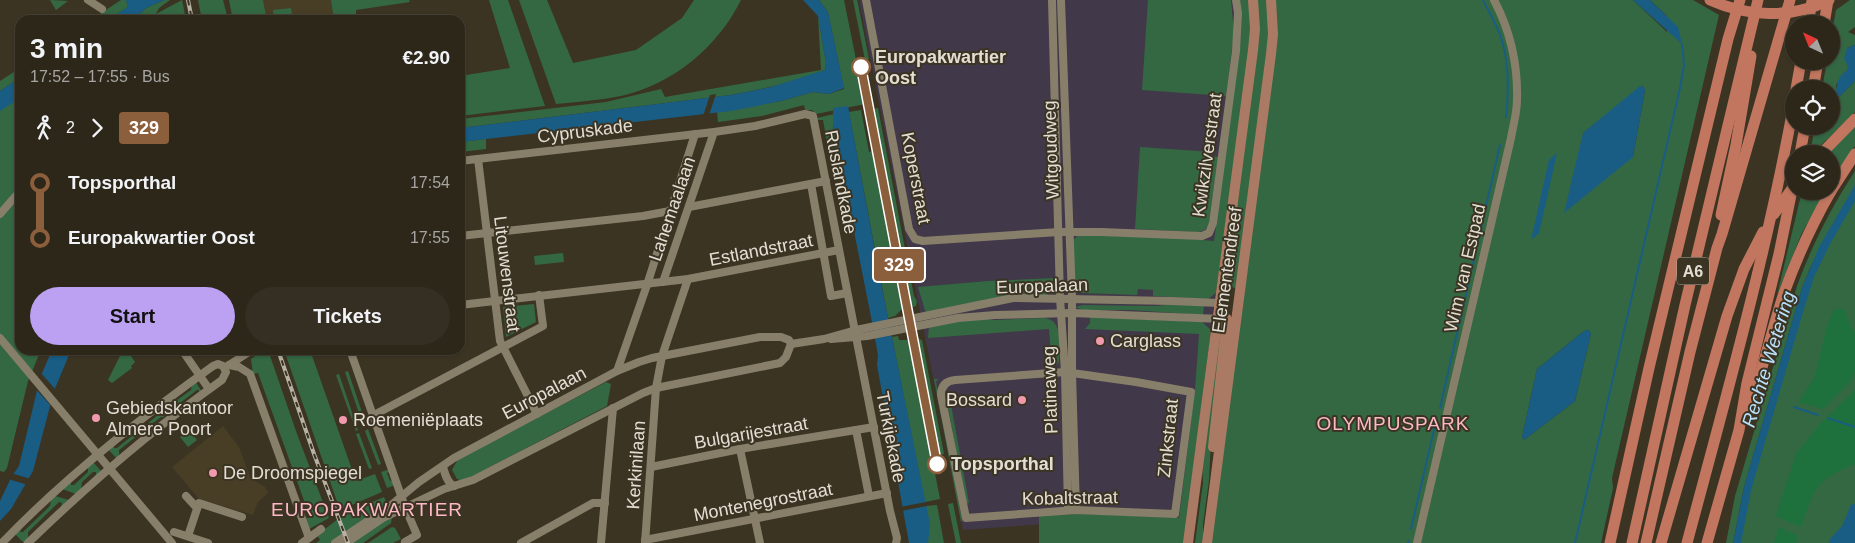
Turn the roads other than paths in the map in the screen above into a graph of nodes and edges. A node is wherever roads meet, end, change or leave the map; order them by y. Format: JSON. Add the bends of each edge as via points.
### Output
{"nodes":[{"id":1,"x":88,"y":0,"type":"edge"},
{"id":2,"x":866,"y":0,"type":"edge"},
{"id":3,"x":1052,"y":0,"type":"edge"},
{"id":4,"x":1061,"y":0,"type":"edge"},
{"id":5,"x":1236,"y":0,"type":"edge"},
{"id":6,"x":1253,"y":0,"type":"edge"},
{"id":7,"x":1271,"y":0,"type":"edge"},
{"id":8,"x":1494,"y":0,"type":"edge"},
{"id":9,"x":1733,"y":0,"type":"edge"},
{"id":10,"x":1740,"y":0,"type":"edge"},
{"id":11,"x":1759,"y":0,"type":"edge"},
{"id":12,"x":1790,"y":0,"type":"edge"},
{"id":13,"x":1812,"y":0,"type":"edge"},
{"id":14,"x":1828,"y":0,"type":"edge"},
{"id":15,"x":1711,"y":1,"type":"edge"},
{"id":16,"x":102,"y":9,"type":"dead end"},
{"id":17,"x":1810,"y":15,"type":"edge"},
{"id":18,"x":1826,"y":15,"type":"edge"},
{"id":19,"x":1728,"y":39,"type":"junction"},
{"id":20,"x":1855,"y":119,"type":"edge"},
{"id":21,"x":714,"y":132,"type":"junction"},
{"id":22,"x":695,"y":134,"type":"junction"},
{"id":23,"x":1787,"y":135,"type":"edge"},
{"id":24,"x":1830,"y":145,"type":"edge"},
{"id":25,"x":1855,"y":154,"type":"edge"},
{"id":26,"x":478,"y":159,"type":"junction"},
{"id":27,"x":465,"y":160,"type":"edge"},
{"id":28,"x":1840,"y":177,"type":"edge"},
{"id":29,"x":826,"y":181,"type":"junction"},
{"id":30,"x":810,"y":184,"type":"junction"},
{"id":31,"x":15,"y":196,"type":"edge"},
{"id":32,"x":1785,"y":198,"type":"edge"},
{"id":33,"x":1791,"y":200,"type":"edge"},
{"id":34,"x":1826,"y":200,"type":"edge"},
{"id":35,"x":689,"y":207,"type":"junction"},
{"id":36,"x":670,"y":211,"type":"junction"},
{"id":37,"x":0,"y":214,"type":"edge"},
{"id":38,"x":1059,"y":232,"type":"junction"},
{"id":39,"x":486,"y":233,"type":"junction"},
{"id":40,"x":1068,"y":233,"type":"junction"},
{"id":41,"x":465,"y":235,"type":"edge"},
{"id":42,"x":1717,"y":248,"type":"junction"},
{"id":43,"x":839,"y":250,"type":"junction"},
{"id":44,"x":824,"y":254,"type":"junction"},
{"id":45,"x":688,"y":279,"type":"junction"},
{"id":46,"x":664,"y":282,"type":"junction"},
{"id":47,"x":647,"y":285,"type":"junction"},
{"id":48,"x":847,"y":293,"type":"junction"},
{"id":49,"x":539,"y":295,"type":"junction"},
{"id":50,"x":1060,"y":298,"type":"junction"},
{"id":51,"x":1072,"y":298,"type":"junction"},
{"id":52,"x":495,"y":300,"type":"junction"},
{"id":53,"x":1219,"y":303,"type":"junction"},
{"id":54,"x":465,"y":304,"type":"edge"},
{"id":55,"x":1062,"y":313,"type":"junction"},
{"id":56,"x":1072,"y":313,"type":"junction"},
{"id":57,"x":1237,"y":313,"type":"junction"},
{"id":58,"x":1222,"y":319,"type":"junction"},
{"id":59,"x":895,"y":327,"type":"junction"},
{"id":60,"x":856,"y":334,"type":"junction"},
{"id":61,"x":0,"y":338,"type":"edge"},
{"id":62,"x":791,"y":344,"type":"junction"},
{"id":63,"x":503,"y":347,"type":"junction"},
{"id":64,"x":185,"y":355,"type":"edge"},
{"id":65,"x":244,"y":355,"type":"edge"},
{"id":66,"x":352,"y":355,"type":"edge"},
{"id":67,"x":662,"y":356,"type":"junction"},
{"id":68,"x":227,"y":366,"type":"junction"},
{"id":69,"x":617,"y":371,"type":"junction"},
{"id":70,"x":1068,"y":372,"type":"junction"},
{"id":71,"x":199,"y":375,"type":"junction"},
{"id":72,"x":656,"y":388,"type":"junction"},
{"id":73,"x":209,"y":389,"type":"junction"},
{"id":74,"x":613,"y":408,"type":"junction"},
{"id":75,"x":537,"y":414,"type":"junction"},
{"id":76,"x":372,"y":416,"type":"junction"},
{"id":77,"x":874,"y":427,"type":"junction"},
{"id":78,"x":856,"y":430,"type":"junction"},
{"id":79,"x":1739,"y":430,"type":"junction"},
{"id":80,"x":740,"y":449,"type":"junction"},
{"id":81,"x":98,"y":454,"type":"junction"},
{"id":82,"x":444,"y":467,"type":"junction"},
{"id":83,"x":651,"y":467,"type":"junction"},
{"id":84,"x":109,"y":468,"type":"junction"},
{"id":85,"x":1216,"y":470,"type":"junction"},
{"id":86,"x":454,"y":486,"type":"junction"},
{"id":87,"x":887,"y":493,"type":"junction"},
{"id":88,"x":186,"y":496,"type":"dead end"},
{"id":89,"x":868,"y":496,"type":"junction"},
{"id":90,"x":401,"y":498,"type":"junction"},
{"id":91,"x":605,"y":503,"type":"junction"},
{"id":92,"x":405,"y":507,"type":"junction"},
{"id":93,"x":197,"y":508,"type":"junction"},
{"id":94,"x":1072,"y":510,"type":"junction"},
{"id":95,"x":1175,"y":514,"type":"joint"},
{"id":96,"x":242,"y":517,"type":"dead end"},
{"id":97,"x":755,"y":519,"type":"junction"},
{"id":98,"x":321,"y":529,"type":"dead end"},
{"id":99,"x":174,"y":532,"type":"dead end"},
{"id":100,"x":188,"y":536,"type":"junction"},
{"id":101,"x":309,"y":538,"type":"junction"},
{"id":102,"x":6,"y":541,"type":"edge"},
{"id":103,"x":645,"y":541,"type":"edge"},
{"id":104,"x":405,"y":542,"type":"dead end"},
{"id":105,"x":28,"y":543,"type":"edge"},
{"id":106,"x":172,"y":543,"type":"edge"},
{"id":107,"x":208,"y":543,"type":"edge"},
{"id":108,"x":302,"y":543,"type":"edge"},
{"id":109,"x":335,"y":543,"type":"edge"},
{"id":110,"x":346,"y":543,"type":"edge"},
{"id":111,"x":521,"y":543,"type":"edge"},
{"id":112,"x":600,"y":543,"type":"edge"},
{"id":113,"x":760,"y":543,"type":"edge"},
{"id":114,"x":896,"y":543,"type":"edge"},
{"id":115,"x":1188,"y":543,"type":"edge"},
{"id":116,"x":1206,"y":543,"type":"edge"},
{"id":117,"x":1418,"y":543,"type":"edge"},
{"id":118,"x":1610,"y":543,"type":"edge"},
{"id":119,"x":1632,"y":543,"type":"edge"},
{"id":120,"x":1646,"y":543,"type":"edge"},
{"id":121,"x":1661,"y":543,"type":"edge"},
{"id":122,"x":1686,"y":543,"type":"edge"},
{"id":123,"x":1708,"y":543,"type":"edge"}],
"edges":[{"from":1,"to":16,"type":"street"},
{"from":2,"to":38,"type":"street","name":"Koperstraat","via":[[912,236],[923,241]]},
{"from":3,"to":38,"type":"street","name":"Witgoudweg"},
{"from":4,"to":40,"type":"street","name":"Witgoudweg"},
{"from":5,"to":40,"type":"street","name":"Kwikzilverstraat","via":[[1236,52],[1214,223],[1209,233],[1202,236]]},
{"from":6,"to":53,"type":"main road","name":"Elementendreef","via":[[1253,50]]},
{"from":7,"to":57,"type":"main road","name":"Elementendreef","via":[[1274,34]]},
{"from":8,"to":117,"type":"street","name":"Wim van Estpad","via":[[1513,47],[1517,102]]},
{"from":9,"to":19,"type":"highway","number":"A6"},
{"from":10,"to":19,"type":"highway","number":"A6"},
{"from":11,"to":42,"type":"highway","number":"A6","via":[[1748,83],[1717,233]]},
{"from":11,"to":119,"type":"highway","number":"A6"},
{"from":12,"to":42,"type":"highway","number":"A6"},
{"from":13,"to":17,"type":"highway"},
{"from":14,"to":15,"type":"highway","via":[[1794,11],[1766,14],[1738,10]]},
{"from":14,"to":18,"type":"highway"},
{"from":19,"to":118,"type":"highway","number":"A6"},
{"from":20,"to":24,"type":"highway"},
{"from":21,"to":22,"type":"street","name":"Cypruskade"},
{"from":21,"to":29,"type":"street","name":"Ruslandkade","via":[[810,114]]},
{"from":21,"to":35,"type":"street","name":"Lahemaalaan"},
{"from":22,"to":26,"type":"street","name":"Cypruskade"},
{"from":22,"to":36,"type":"street","name":"Lahemaalaan"},
{"from":23,"to":122,"type":"highway","via":[[1754,288]]},
{"from":25,"to":28,"type":"highway"},
{"from":26,"to":27,"type":"street","name":"Cypruskade"},
{"from":26,"to":39,"type":"street","name":"Litouwenstraat"},
{"from":29,"to":30,"type":"street"},
{"from":29,"to":43,"type":"street","name":"Ruslandkade"},
{"from":30,"to":35,"type":"street"},
{"from":30,"to":44,"type":"street","name":"Ruslandkade"},
{"from":31,"to":37,"type":"street"},
{"from":32,"to":121,"type":"highway","via":[[1764,230],[1741,277]]},
{"from":33,"to":79,"type":"highway","via":[[1747,383]]},
{"from":34,"to":79,"type":"highway","via":[[1799,253],[1757,386]]},
{"from":35,"to":46,"type":"street","name":"Lahemaalaan"},
{"from":36,"to":39,"type":"street"},
{"from":36,"to":47,"type":"street","name":"Lahemaalaan"},
{"from":38,"to":40,"type":"street","name":"Koperstraat"},
{"from":38,"to":50,"type":"street","name":"Witgoudweg"},
{"from":39,"to":41,"type":"street"},
{"from":39,"to":52,"type":"street","name":"Litouwenstraat"},
{"from":40,"to":51,"type":"street","name":"Witgoudweg"},
{"from":42,"to":120,"type":"highway","number":"A6"},
{"from":43,"to":44,"type":"street","name":"Estlandstraat"},
{"from":43,"to":48,"type":"street","name":"Ruslandkade"},
{"from":44,"to":45,"type":"street","name":"Estlandstraat"},
{"from":44,"to":48,"type":"street","name":"Ruslandkade","via":[[831,296]]},
{"from":45,"to":46,"type":"street","name":"Lahemaalaan"},
{"from":45,"to":67,"type":"street"},
{"from":46,"to":47,"type":"street"},
{"from":47,"to":49,"type":"street"},
{"from":47,"to":69,"type":"street","name":"Lahemaalaan"},
{"from":48,"to":60,"type":"street","name":"Ruslandkade"},
{"from":49,"to":52,"type":"street"},
{"from":49,"to":63,"type":"street","via":[[543,326]]},
{"from":50,"to":51,"type":"street","name":"Europalaan"},
{"from":50,"to":55,"type":"street","name":"Platinaweg"},
{"from":50,"to":59,"type":"street","name":"Europalaan","via":[[1004,299]]},
{"from":51,"to":53,"type":"street","name":"Europalaan"},
{"from":51,"to":56,"type":"street","name":"Platinaweg"},
{"from":52,"to":54,"type":"street"},
{"from":52,"to":63,"type":"street","name":"Litouwenstraat"},
{"from":53,"to":58,"type":"main road","name":"Elementendreef"},
{"from":55,"to":56,"type":"street","name":"Europalaan"},
{"from":55,"to":59,"type":"street","name":"Europalaan","via":[[979,316]]},
{"from":55,"to":70,"type":"street","name":"Platinaweg"},
{"from":56,"to":58,"type":"street","name":"Europalaan"},
{"from":56,"to":70,"type":"street","name":"Platinaweg"},
{"from":57,"to":58,"type":"street"},
{"from":57,"to":85,"type":"main road","name":"Elementendreef"},
{"from":58,"to":85,"type":"main road","via":[[1212,453]]},
{"from":58,"to":115,"type":"main road","name":"Elementendreef"},
{"from":59,"to":60,"type":"street","name":"Europalaan"},
{"from":60,"to":62,"type":"street","name":"Europalaan","via":[[836,340]]},
{"from":60,"to":77,"type":"street","name":"Turkijekade"},
{"from":61,"to":81,"type":"street"},
{"from":62,"to":67,"type":"street","name":"Europalaan","via":[[786,339],[772,336]]},
{"from":62,"to":72,"type":"street","via":[[780,363]]},
{"from":63,"to":75,"type":"street","name":"Litouwenstraat"},
{"from":63,"to":76,"type":"street"},
{"from":64,"to":71,"type":"street"},
{"from":65,"to":68,"type":"street"},
{"from":66,"to":76,"type":"street"},
{"from":67,"to":69,"type":"street","name":"Europalaan"},
{"from":67,"to":72,"type":"street","name":"Kerkinilaan"},
{"from":68,"to":71,"type":"street","via":[[218,364]]},
{"from":68,"to":73,"type":"street","via":[[226,375]]},
{"from":68,"to":101,"type":"street","via":[[238,367],[250,374]]},
{"from":69,"to":75,"type":"street","name":"Europalaan"},
{"from":70,"to":94,"type":"street","name":"Platinaweg"},
{"from":70,"to":94,"type":"street","name":"Kobaltstraat","via":[[955,380],[944,384],[941,395],[966,518]]},
{"from":70,"to":95,"type":"street","name":"Zinkstraat","via":[[1191,392]]},
{"from":71,"to":73,"type":"street"},
{"from":71,"to":81,"type":"street"},
{"from":72,"to":74,"type":"street"},
{"from":72,"to":83,"type":"street","name":"Kerkinilaan"},
{"from":73,"to":84,"type":"street"},
{"from":74,"to":86,"type":"street","via":[[473,480]]},
{"from":74,"to":91,"type":"street","name":"Kerkinilaan"},
{"from":75,"to":82,"type":"street","name":"Europalaan","via":[[454,458]]},
{"from":76,"to":90,"type":"street"},
{"from":77,"to":78,"type":"street","name":"Bulgarijestraat"},
{"from":77,"to":87,"type":"street","name":"Turkijekade"},
{"from":78,"to":80,"type":"street","name":"Bulgarijestraat"},
{"from":78,"to":89,"type":"street"},
{"from":79,"to":123,"type":"highway"},
{"from":80,"to":83,"type":"street","name":"Bulgarijestraat"},
{"from":80,"to":97,"type":"street"},
{"from":81,"to":84,"type":"street"},
{"from":81,"to":102,"type":"street"},
{"from":82,"to":86,"type":"street"},
{"from":82,"to":90,"type":"street","name":"Europalaan"},
{"from":83,"to":103,"type":"street","name":"Kerkinilaan"},
{"from":84,"to":105,"type":"street"},
{"from":84,"to":106,"type":"street"},
{"from":85,"to":116,"type":"main road","name":"Elementendreef"},
{"from":86,"to":92,"type":"street"},
{"from":87,"to":89,"type":"street","name":"Montenegrostraat"},
{"from":87,"to":114,"type":"street","name":"Turkijekade"},
{"from":88,"to":93,"type":"street"},
{"from":89,"to":97,"type":"street","name":"Montenegrostraat"},
{"from":90,"to":92,"type":"street"},
{"from":90,"to":109,"type":"street","name":"Europalaan"},
{"from":91,"to":111,"type":"street","via":[[593,503]]},
{"from":91,"to":112,"type":"street","name":"Kerkinilaan"},
{"from":92,"to":104,"type":"street","via":[[417,536]]},
{"from":92,"to":110,"type":"street"},
{"from":93,"to":96,"type":"street","via":[[199,503]]},
{"from":93,"to":100,"type":"street"},
{"from":94,"to":95,"type":"street","name":"Kobaltstraat"},
{"from":97,"to":103,"type":"street","name":"Montenegrostraat"},
{"from":97,"to":113,"type":"street"},
{"from":98,"to":101,"type":"street"},
{"from":99,"to":100,"type":"street"},
{"from":100,"to":107,"type":"street"},
{"from":101,"to":108,"type":"street"}]}
